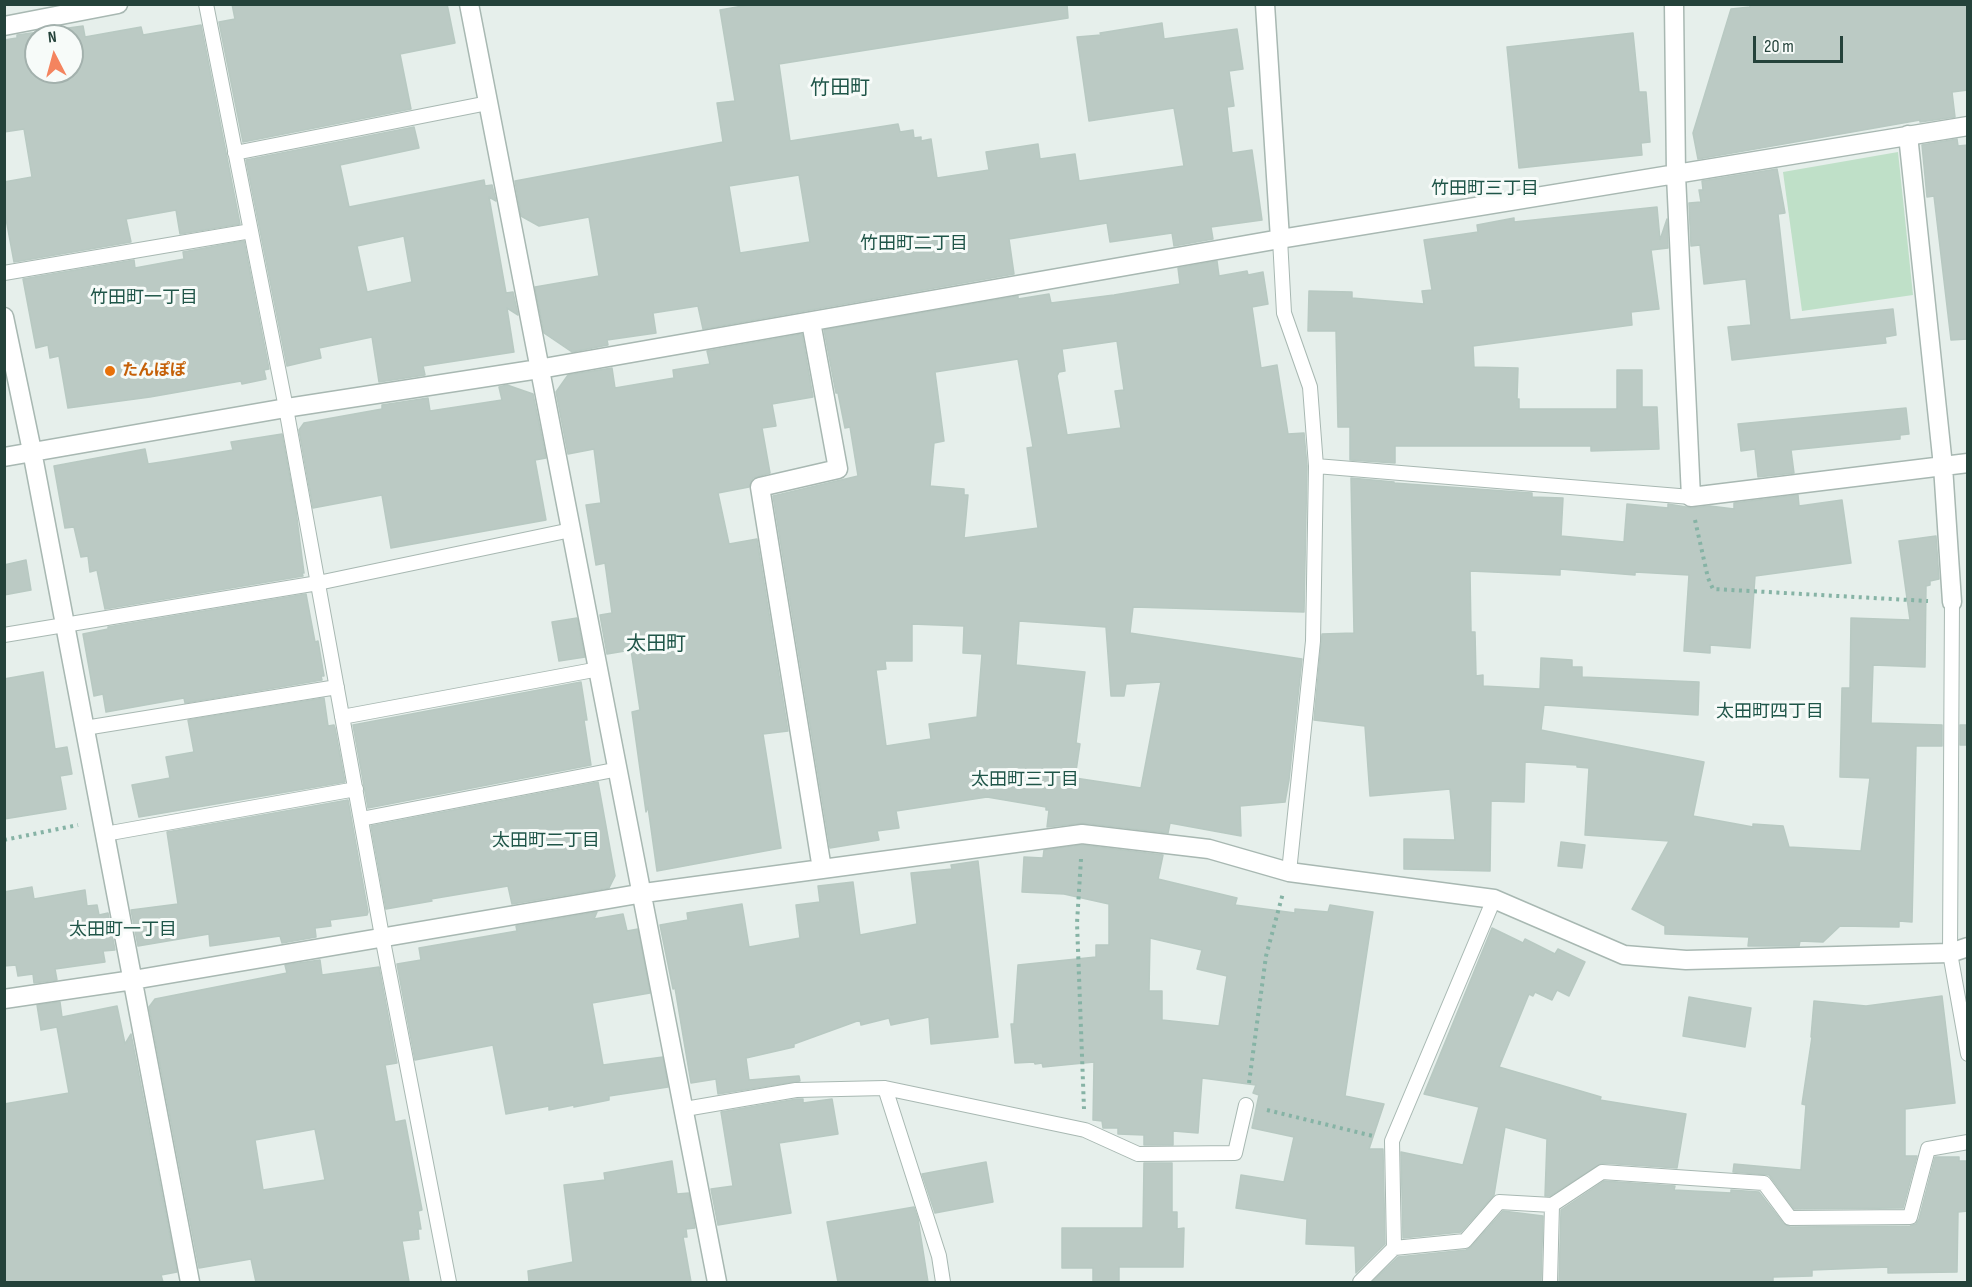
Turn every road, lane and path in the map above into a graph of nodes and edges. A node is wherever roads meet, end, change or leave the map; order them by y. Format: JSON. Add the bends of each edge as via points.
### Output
{"nodes":[{"id":1,"x":118,"y":4,"type":"edge"},
{"id":2,"x":206,"y":4,"type":"edge"},
{"id":3,"x":469,"y":4,"type":"edge"},
{"id":4,"x":1265,"y":4,"type":"edge"},
{"id":5,"x":1674,"y":4,"type":"edge"},
{"id":6,"x":4,"y":26,"type":"edge"},
{"id":7,"x":488,"y":103,"type":"junction"},
{"id":8,"x":1968,"y":126,"type":"edge"},
{"id":9,"x":1908,"y":135,"type":"junction"},
{"id":10,"x":235,"y":153,"type":"junction"},
{"id":11,"x":1676,"y":175,"type":"junction"},
{"id":12,"x":251,"y":231,"type":"junction"},
{"id":13,"x":1280,"y":239,"type":"junction"},
{"id":14,"x":4,"y":273,"type":"edge"},
{"id":15,"x":4,"y":317,"type":"edge"},
{"id":16,"x":811,"y":322,"type":"junction"},
{"id":17,"x":539,"y":369,"type":"junction"},
{"id":18,"x":286,"y":408,"type":"junction"},
{"id":19,"x":32,"y":451,"type":"junction"},
{"id":20,"x":4,"y":456,"type":"edge"},
{"id":21,"x":1968,"y":463,"type":"edge"},
{"id":22,"x":1317,"y":466,"type":"junction"},
{"id":23,"x":1942,"y":466,"type":"junction"},
{"id":24,"x":1691,"y":497,"type":"junction"},
{"id":25,"x":571,"y":530,"type":"junction"},
{"id":26,"x":318,"y":583,"type":"junction"},
{"id":27,"x":1952,"y":602,"type":"junction"},
{"id":28,"x":66,"y":627,"type":"junction"},
{"id":29,"x":4,"y":635,"type":"edge"},
{"id":30,"x":599,"y":669,"type":"junction"},
{"id":31,"x":337,"y":687,"type":"junction"},
{"id":32,"x":342,"y":717,"type":"junction"},
{"id":33,"x":85,"y":728,"type":"junction"},
{"id":34,"x":619,"y":769,"type":"junction"},
{"id":35,"x":356,"y":789,"type":"junction"},
{"id":36,"x":361,"y":819,"type":"junction"},
{"id":37,"x":104,"y":827,"type":"junction"},
{"id":38,"x":1082,"y":834,"type":"junction"},
{"id":39,"x":4,"y":840,"type":"edge"},
{"id":40,"x":822,"y":869,"type":"junction"},
{"id":41,"x":1289,"y":872,"type":"junction"},
{"id":42,"x":644,"y":892,"type":"junction"},
{"id":43,"x":1494,"y":899,"type":"junction"},
{"id":44,"x":382,"y":936,"type":"junction"},
{"id":45,"x":1968,"y":947,"type":"edge"},
{"id":46,"x":1950,"y":952,"type":"junction"},
{"id":47,"x":133,"y":980,"type":"junction"},
{"id":48,"x":4,"y":999,"type":"edge"},
{"id":49,"x":1968,"y":1054,"type":"edge"},
{"id":50,"x":885,"y":1088,"type":"junction"},
{"id":51,"x":1246,"y":1105,"type":"junction"},
{"id":52,"x":685,"y":1109,"type":"junction"},
{"id":53,"x":1085,"y":1130,"type":"junction"},
{"id":54,"x":1392,"y":1140,"type":"junction"},
{"id":55,"x":1968,"y":1142,"type":"edge"},
{"id":56,"x":1552,"y":1205,"type":"junction"},
{"id":57,"x":1394,"y":1248,"type":"junction"},
{"id":58,"x":190,"y":1282,"type":"edge"},
{"id":59,"x":449,"y":1282,"type":"edge"},
{"id":60,"x":717,"y":1282,"type":"edge"},
{"id":61,"x":943,"y":1282,"type":"edge"},
{"id":62,"x":1360,"y":1282,"type":"edge"},
{"id":63,"x":1550,"y":1282,"type":"edge"}],
"edges":[{"from":1,"to":6,"type":"street"},
{"from":2,"to":10,"type":"lane"},
{"from":3,"to":7,"type":"street"},
{"from":4,"to":13,"type":"street"},
{"from":5,"to":11,"type":"street"},
{"from":7,"to":10,"type":"lane"},
{"from":7,"to":17,"type":"street"},
{"from":8,"to":9,"type":"street"},
{"from":9,"to":11,"type":"street"},
{"from":9,"to":23,"type":"street"},
{"from":10,"to":12,"type":"lane"},
{"from":11,"to":13,"type":"street"},
{"from":11,"to":24,"type":"street"},
{"from":12,"to":14,"type":"lane"},
{"from":12,"to":18,"type":"lane"},
{"from":13,"to":16,"type":"street"},
{"from":13,"to":22,"type":"lane","via":[[1284,313],[1310,387]]},
{"from":15,"to":19,"type":"street"},
{"from":16,"to":17,"type":"street"},
{"from":16,"to":40,"type":"street","via":[[838,469],[759,487]]},
{"from":17,"to":18,"type":"street"},
{"from":17,"to":25,"type":"street"},
{"from":18,"to":19,"type":"street"},
{"from":18,"to":26,"type":"lane"},
{"from":19,"to":20,"type":"street"},
{"from":19,"to":28,"type":"street"},
{"from":21,"to":23,"type":"street"},
{"from":22,"to":24,"type":"lane"},
{"from":22,"to":41,"type":"lane","via":[[1313,641]]},
{"from":23,"to":24,"type":"street"},
{"from":23,"to":27,"type":"street"},
{"from":24,"to":27,"type":"path","via":[[1713,589]]},
{"from":25,"to":26,"type":"lane"},
{"from":25,"to":30,"type":"street"},
{"from":26,"to":28,"type":"lane"},
{"from":26,"to":31,"type":"lane"},
{"from":27,"to":46,"type":"lane"},
{"from":28,"to":29,"type":"lane"},
{"from":28,"to":33,"type":"street"},
{"from":30,"to":32,"type":"lane"},
{"from":30,"to":34,"type":"street"},
{"from":31,"to":32,"type":"lane"},
{"from":31,"to":33,"type":"lane"},
{"from":32,"to":35,"type":"lane"},
{"from":33,"to":37,"type":"street"},
{"from":34,"to":36,"type":"lane"},
{"from":34,"to":42,"type":"street"},
{"from":35,"to":36,"type":"lane"},
{"from":35,"to":37,"type":"lane"},
{"from":36,"to":44,"type":"lane"},
{"from":37,"to":39,"type":"path"},
{"from":37,"to":47,"type":"street"},
{"from":38,"to":40,"type":"street"},
{"from":38,"to":41,"type":"street","via":[[1209,849]]},
{"from":38,"to":53,"type":"path","via":[[1077,923]]},
{"from":40,"to":42,"type":"street"},
{"from":41,"to":43,"type":"street"},
{"from":41,"to":51,"type":"path","via":[[1266,956]]},
{"from":42,"to":44,"type":"street"},
{"from":42,"to":52,"type":"street"},
{"from":43,"to":46,"type":"street","via":[[1624,955],[1686,960]]},
{"from":43,"to":54,"type":"lane"},
{"from":44,"to":47,"type":"street"},
{"from":44,"to":59,"type":"lane"},
{"from":45,"to":46,"type":"street"},
{"from":46,"to":49,"type":"lane"},
{"from":47,"to":48,"type":"street"},
{"from":47,"to":58,"type":"street"},
{"from":50,"to":52,"type":"lane","via":[[796,1090]]},
{"from":50,"to":53,"type":"lane"},
{"from":50,"to":61,"type":"lane","via":[[939,1256]]},
{"from":51,"to":53,"type":"lane","via":[[1235,1152],[1138,1154]]},
{"from":51,"to":54,"type":"path"},
{"from":52,"to":60,"type":"street"},
{"from":54,"to":57,"type":"lane"},
{"from":55,"to":56,"type":"lane","via":[[1928,1149],[1910,1217],[1790,1218],[1764,1183],[1602,1172]]},
{"from":56,"to":57,"type":"lane","via":[[1499,1202],[1465,1241]]},
{"from":56,"to":63,"type":"lane"},
{"from":57,"to":62,"type":"lane"}]}
